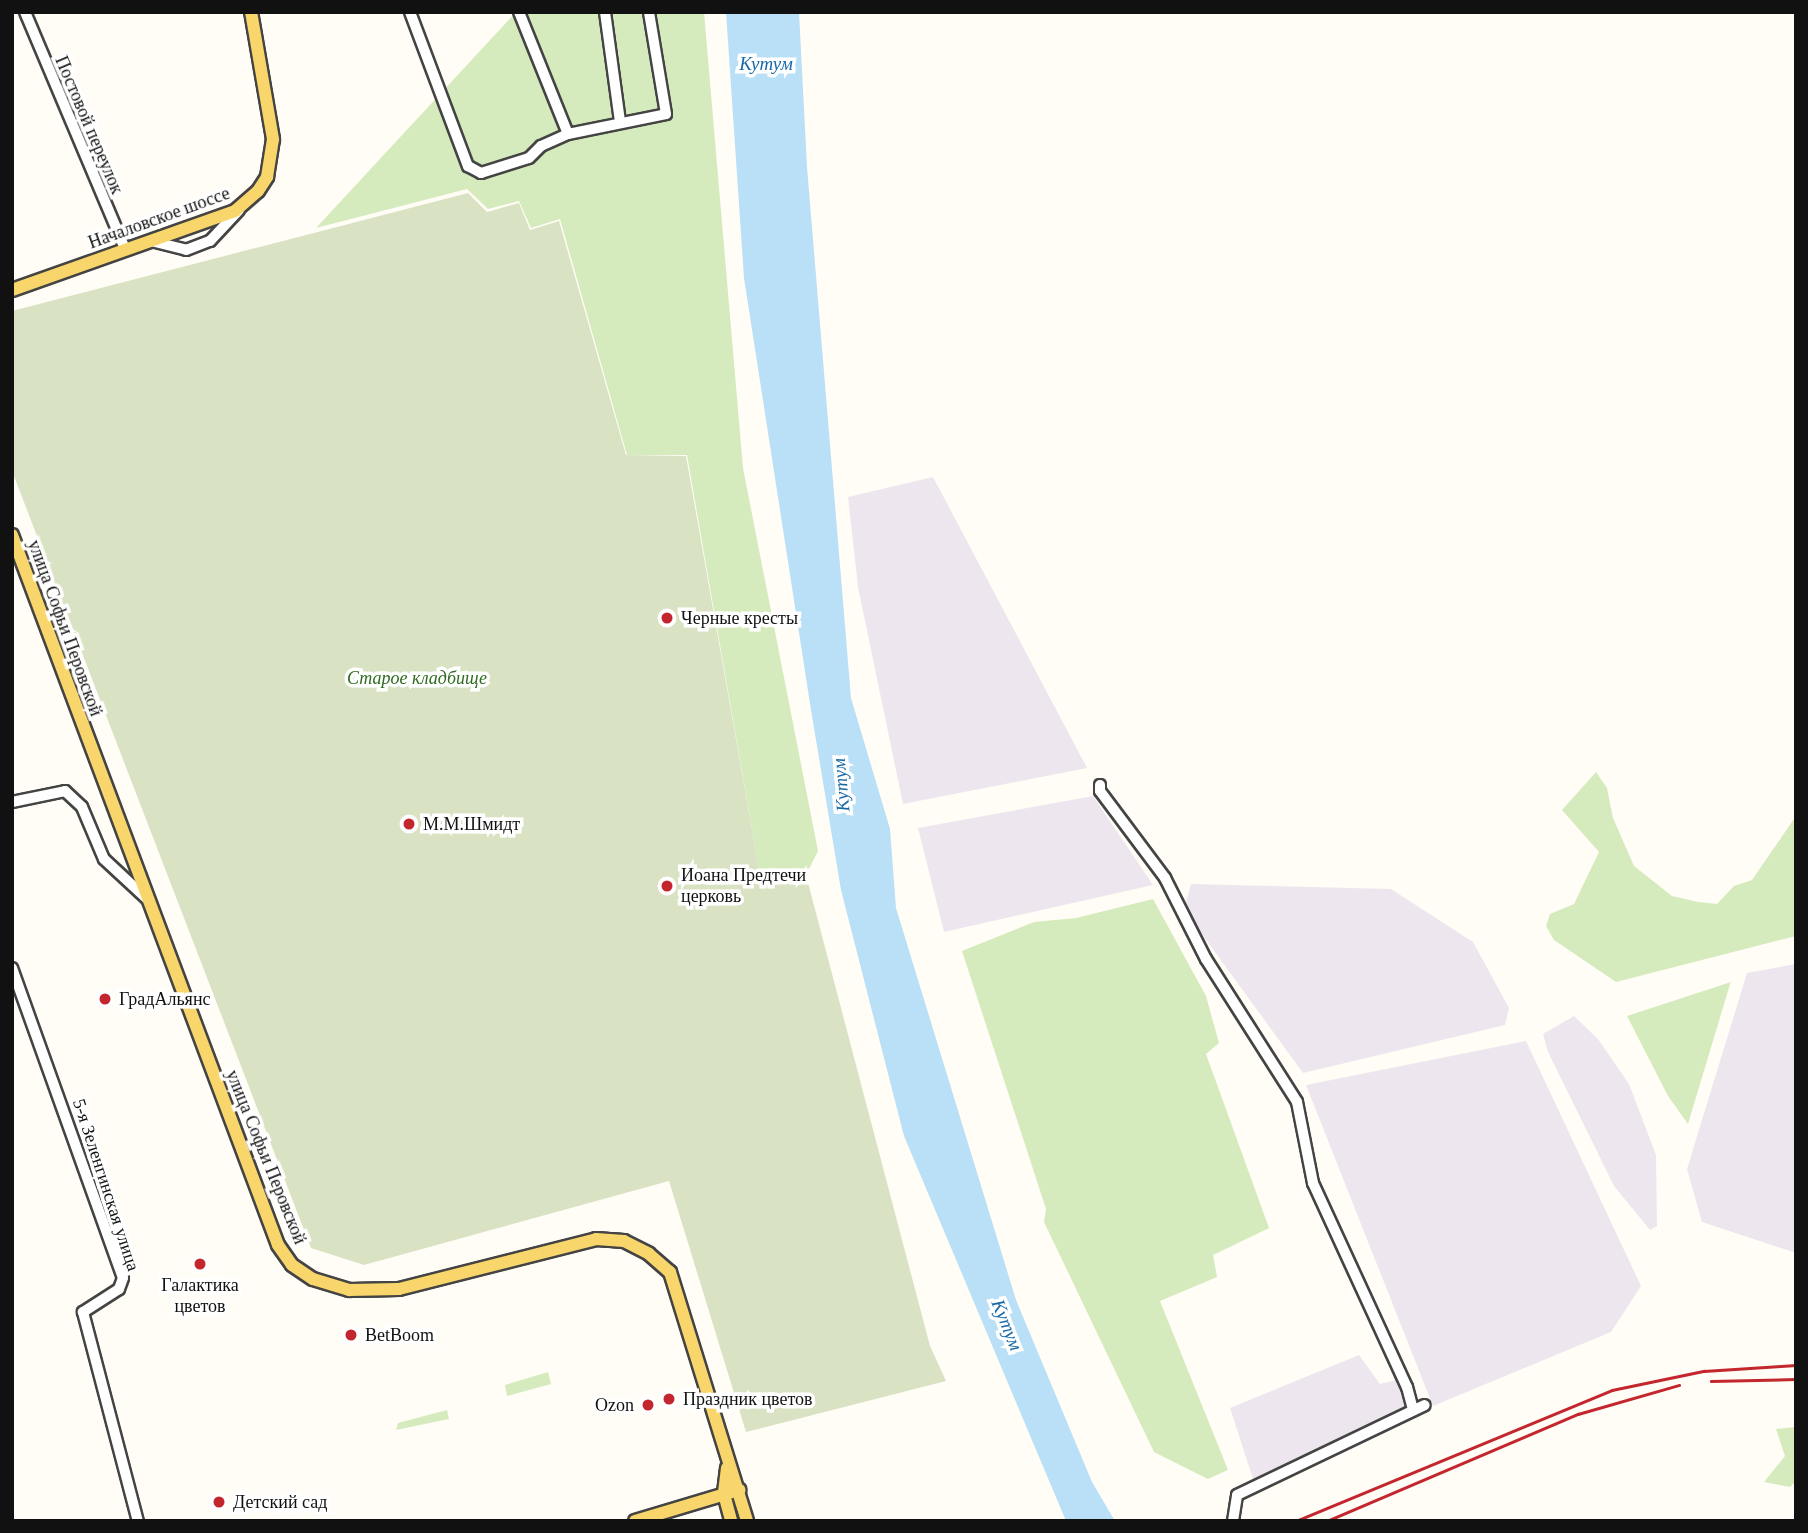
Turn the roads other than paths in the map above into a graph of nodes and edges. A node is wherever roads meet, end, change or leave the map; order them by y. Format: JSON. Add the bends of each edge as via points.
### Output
{"nodes":[{"id":1,"x":25,"y":12,"type":"edge"},
{"id":2,"x":251,"y":12,"type":"edge"},
{"id":3,"x":410,"y":12,"type":"edge"},
{"id":4,"x":519,"y":12,"type":"edge"},
{"id":5,"x":605,"y":12,"type":"edge"},
{"id":6,"x":649,"y":12,"type":"edge"},
{"id":7,"x":620,"y":122,"type":"junction"},
{"id":8,"x":568,"y":134,"type":"junction"},
{"id":9,"x":244,"y":205,"type":"junction"},
{"id":10,"x":150,"y":241,"type":"junction"},
{"id":11,"x":124,"y":249,"type":"junction"},
{"id":12,"x":14,"y":285,"type":"edge"},
{"id":13,"x":12,"y":535,"type":"edge"},
{"id":14,"x":1100,"y":785,"type":"dead end"},
{"id":15,"x":12,"y":802,"type":"edge"},
{"id":16,"x":147,"y":899,"type":"junction"},
{"id":17,"x":12,"y":968,"type":"edge"},
{"id":18,"x":1425,"y":1405,"type":"dead end"},
{"id":19,"x":1413,"y":1410,"type":"junction"},
{"id":20,"x":727,"y":1468,"type":"junction"},
{"id":21,"x":739,"y":1490,"type":"junction"},
{"id":22,"x":724,"y":1494,"type":"junction"},
{"id":23,"x":138,"y":1521,"type":"edge"},
{"id":24,"x":635,"y":1521,"type":"edge"},
{"id":25,"x":731,"y":1521,"type":"edge"},
{"id":26,"x":747,"y":1521,"type":"edge"},
{"id":27,"x":1233,"y":1521,"type":"edge"}],
"edges":[{"from":1,"to":11,"type":"street","name":"Постовой переулок"},
{"from":2,"to":9,"type":"main road","name":"Началовское шоссе","via":[[273,139],[267,177]]},
{"from":3,"to":8,"type":"street","via":[[468,166],[481,173],[529,158],[541,146]]},
{"from":4,"to":8,"type":"street"},
{"from":5,"to":7,"type":"street"},
{"from":6,"to":7,"type":"street","via":[[666,114]]},
{"from":7,"to":8,"type":"street"},
{"from":9,"to":10,"type":"main road","name":"Началовское шоссе"},
{"from":9,"to":10,"type":"street","via":[[211,241],[186,250]]},
{"from":10,"to":11,"type":"main road","name":"Началовское шоссе"},
{"from":11,"to":12,"type":"main road","name":"Началовское шоссе"},
{"from":13,"to":16,"type":"main road","name":"улица Софьи Перовской"},
{"from":14,"to":19,"type":"street","via":[[1165,878],[1206,959],[1297,1102],[1313,1183],[1407,1387]]},
{"from":15,"to":16,"type":"street","via":[[65,791],[82,807],[104,859]]},
{"from":16,"to":20,"type":"main road","name":"улица Софьи Перовской","via":[[278,1245],[292,1265],[313,1279],[349,1290],[399,1289],[566,1244],[624,1241],[670,1272]]},
{"from":17,"to":23,"type":"street","name":"5-я Зеленгинская улица","via":[[123,1278],[119,1289],[83,1312]]},
{"from":18,"to":19,"type":"street"},
{"from":19,"to":27,"type":"street","via":[[1237,1495]]},
{"from":20,"to":21,"type":"main road","name":"улица Софьи Перовской"},
{"from":20,"to":22,"type":"main road","name":"улица Софьи Перовской"},
{"from":21,"to":22,"type":"main road"},
{"from":21,"to":26,"type":"main road","name":"улица Софьи Перовской"},
{"from":22,"to":24,"type":"main road"},
{"from":22,"to":25,"type":"main road","name":"улица Софьи Перовской"}]}
